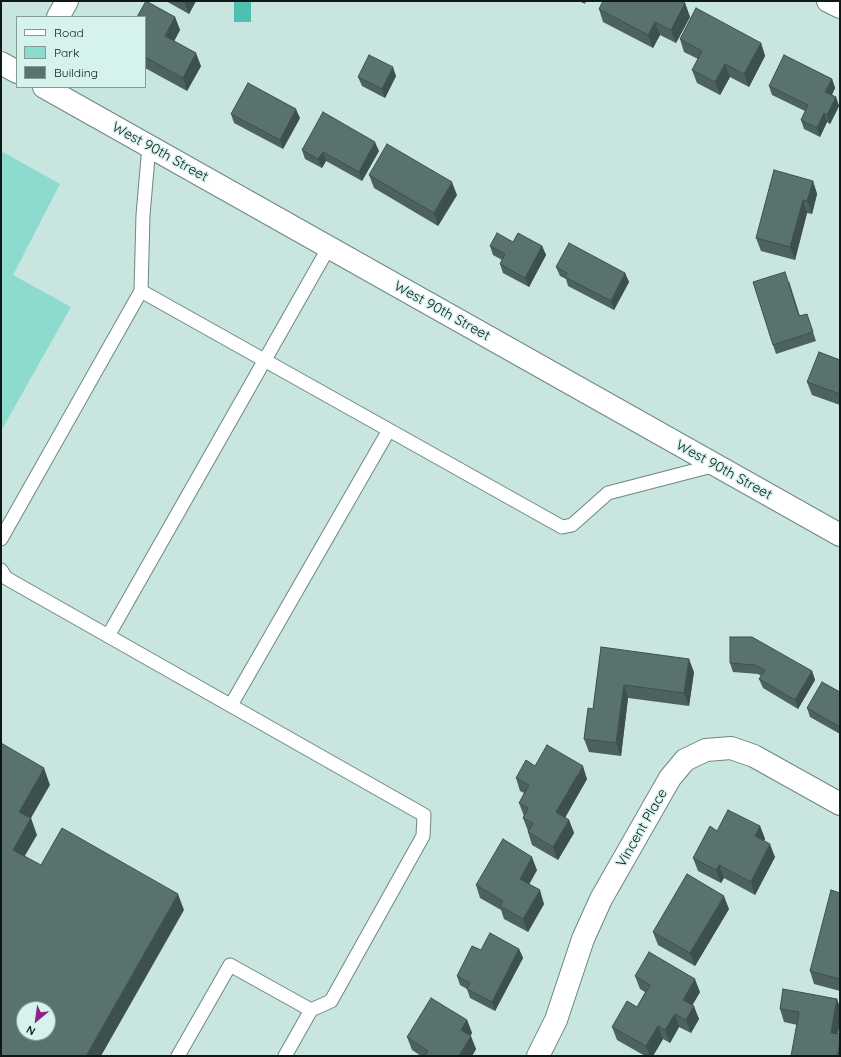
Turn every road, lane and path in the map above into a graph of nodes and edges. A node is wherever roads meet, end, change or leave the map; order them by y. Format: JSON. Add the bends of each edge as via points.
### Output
{"nodes":[{"id":1,"x":67,"y":1,"type":"edge"},
{"id":2,"x":828,"y":1,"type":"edge"},
{"id":3,"x":840,"y":7,"type":"edge"},
{"id":4,"x":59,"y":16,"type":"edge"},
{"id":5,"x":1,"y":63,"type":"edge"},
{"id":6,"x":16,"y":71,"type":"edge"},
{"id":7,"x":46,"y":88,"type":"edge"},
{"id":8,"x":149,"y":146,"type":"junction"},
{"id":9,"x":329,"y":247,"type":"junction"},
{"id":10,"x":141,"y":291,"type":"junction"},
{"id":11,"x":265,"y":361,"type":"junction"},
{"id":12,"x":389,"y":430,"type":"junction"},
{"id":13,"x":716,"y":465,"type":"junction"},
{"id":14,"x":840,"y":535,"type":"edge"},
{"id":15,"x":1,"y":539,"type":"edge"},
{"id":16,"x":1,"y":570,"type":"edge"},
{"id":17,"x":108,"y":636,"type":"junction"},
{"id":18,"x":231,"y":705,"type":"junction"},
{"id":19,"x":840,"y":804,"type":"edge"},
{"id":20,"x":311,"y":1010,"type":"junction"},
{"id":21,"x":178,"y":1056,"type":"edge"},
{"id":22,"x":285,"y":1056,"type":"edge"},
{"id":23,"x":538,"y":1056,"type":"edge"}],
"edges":[{"from":1,"to":4,"type":"street"},
{"from":2,"to":3,"type":"street"},
{"from":5,"to":6,"type":"street"},
{"from":7,"to":8,"type":"street","name":"West 90th Street"},
{"from":8,"to":9,"type":"street","name":"West 90th Street"},
{"from":8,"to":10,"type":"lane","via":[[143,215]]},
{"from":9,"to":11,"type":"lane"},
{"from":9,"to":13,"type":"street","name":"West 90th Street"},
{"from":10,"to":11,"type":"lane"},
{"from":10,"to":15,"type":"lane"},
{"from":11,"to":12,"type":"lane"},
{"from":11,"to":17,"type":"lane"},
{"from":12,"to":13,"type":"lane","via":[[562,527],[572,525],[608,494]]},
{"from":12,"to":18,"type":"lane"},
{"from":13,"to":14,"type":"street","name":"West 90th Street"},
{"from":16,"to":17,"type":"lane","via":[[6,578]]},
{"from":17,"to":18,"type":"lane"},
{"from":18,"to":20,"type":"lane","via":[[424,815],[423,836],[331,1001]]},
{"from":19,"to":23,"type":"street","name":"Vincent Place","via":[[754,756],[731,748],[706,750],[685,760],[670,778],[601,899],[578,952],[556,1020]]},
{"from":20,"to":21,"type":"lane","via":[[230,965]]},
{"from":20,"to":22,"type":"lane"}]}
